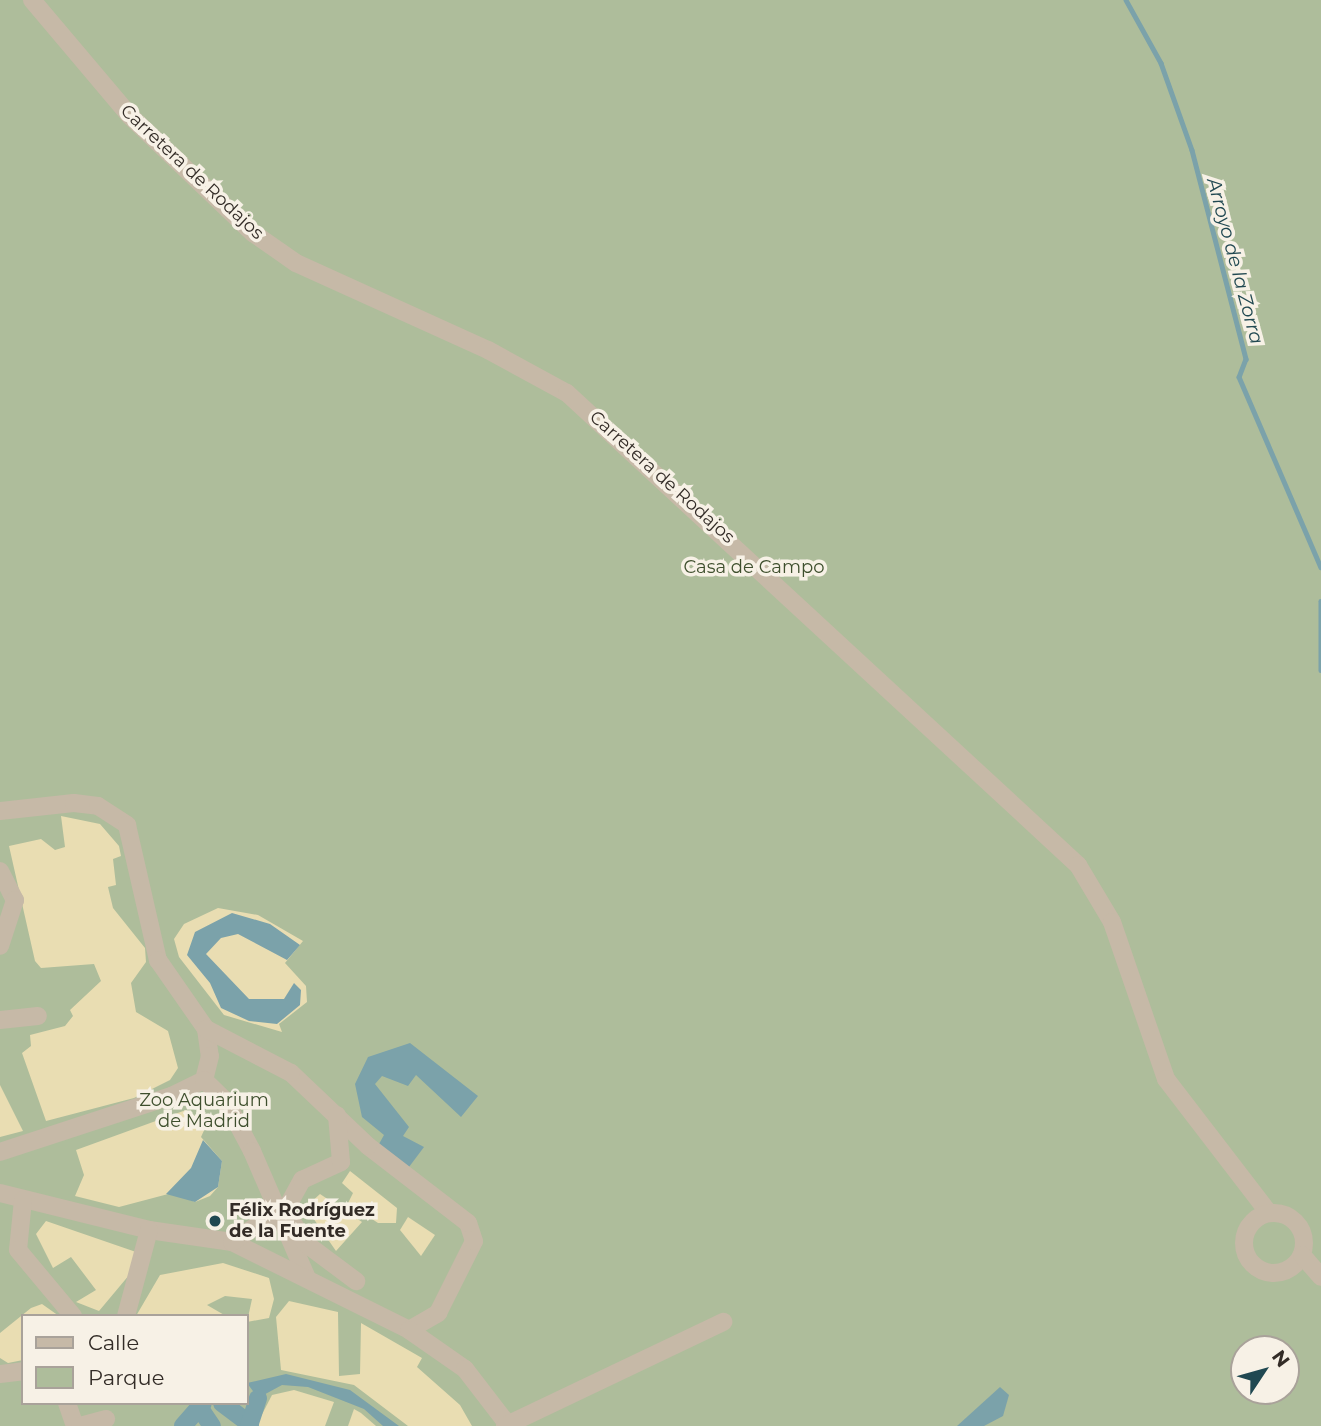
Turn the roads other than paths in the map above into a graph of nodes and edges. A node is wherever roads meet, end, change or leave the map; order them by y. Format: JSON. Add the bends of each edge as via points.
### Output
{"nodes":[{"id":1,"x":32,"y":0,"type":"edge"},
{"id":2,"x":0,"y":811,"type":"edge"},
{"id":3,"x":0,"y":871,"type":"edge"},
{"id":4,"x":0,"y":946,"type":"edge"},
{"id":5,"x":38,"y":1016,"type":"dead end"},
{"id":6,"x":0,"y":1020,"type":"edge"},
{"id":7,"x":206,"y":1029,"type":"junction"},
{"id":8,"x":204,"y":1080,"type":"junction"},
{"id":9,"x":337,"y":1115,"type":"junction"},
{"id":10,"x":0,"y":1152,"type":"edge"},
{"id":11,"x":0,"y":1193,"type":"edge"},
{"id":12,"x":23,"y":1200,"type":"junction"},
{"id":13,"x":1269,"y":1213,"type":"junction"},
{"id":14,"x":281,"y":1215,"type":"junction"},
{"id":15,"x":149,"y":1230,"type":"junction"},
{"id":16,"x":232,"y":1242,"type":"junction"},
{"id":17,"x":1302,"y":1255,"type":"junction"},
{"id":18,"x":306,"y":1276,"type":"junction"},
{"id":19,"x":1321,"y":1277,"type":"edge"},
{"id":20,"x":356,"y":1281,"type":"dead end"},
{"id":21,"x":438,"y":1313,"type":"junction"},
{"id":22,"x":71,"y":1314,"type":"edge"},
{"id":23,"x":127,"y":1314,"type":"edge"},
{"id":24,"x":723,"y":1322,"type":"dead end"},
{"id":25,"x":409,"y":1330,"type":"junction"},
{"id":26,"x":443,"y":1351,"type":"junction"},
{"id":27,"x":21,"y":1371,"type":"edge"},
{"id":28,"x":0,"y":1374,"type":"edge"},
{"id":29,"x":68,"y":1405,"type":"edge"},
{"id":30,"x":109,"y":1416,"type":"edge"},
{"id":31,"x":505,"y":1423,"type":"edge"},
{"id":32,"x":77,"y":1426,"type":"edge"}],
"edges":[{"from":1,"to":13,"type":"street","name":"Carretera de Rodajos","via":[[130,116],[253,233],[296,263],[488,350],[567,393],[1078,865],[1112,922],[1166,1079]]},
{"from":2,"to":7,"type":"street","via":[[74,803],[97,806],[127,824],[158,960]]},
{"from":3,"to":4,"type":"street","via":[[15,901]]},
{"from":5,"to":6,"type":"street"},
{"from":7,"to":8,"type":"street"},
{"from":7,"to":9,"type":"street","via":[[292,1073]]},
{"from":8,"to":10,"type":"street","via":[[127,1114]]},
{"from":8,"to":14,"type":"street","via":[[225,1100]]},
{"from":9,"to":14,"type":"street","via":[[341,1162],[302,1180]]},
{"from":9,"to":21,"type":"street","via":[[468,1223],[474,1241]]},
{"from":11,"to":12,"type":"street"},
{"from":12,"to":15,"type":"street"},
{"from":12,"to":22,"type":"street","via":[[18,1250]]},
{"from":13,"to":17,"type":"street","via":[[1295,1221],[1304,1238]]},
{"from":13,"to":17,"type":"street","via":[[1245,1232],[1250,1261],[1275,1273]]},
{"from":14,"to":16,"type":"street"},
{"from":14,"to":18,"type":"street"},
{"from":14,"to":20,"type":"street","via":[[305,1243]]},
{"from":15,"to":16,"type":"street"},
{"from":15,"to":23,"type":"street"},
{"from":16,"to":18,"type":"street"},
{"from":17,"to":19,"type":"street"},
{"from":18,"to":25,"type":"street","via":[[356,1309]]},
{"from":21,"to":25,"type":"street"},
{"from":21,"to":26,"type":"street"},
{"from":24,"to":31,"type":"street"},
{"from":25,"to":26,"type":"street"},
{"from":26,"to":31,"type":"street"},
{"from":27,"to":28,"type":"street"},
{"from":29,"to":32,"type":"street"},
{"from":30,"to":32,"type":"street"}]}
